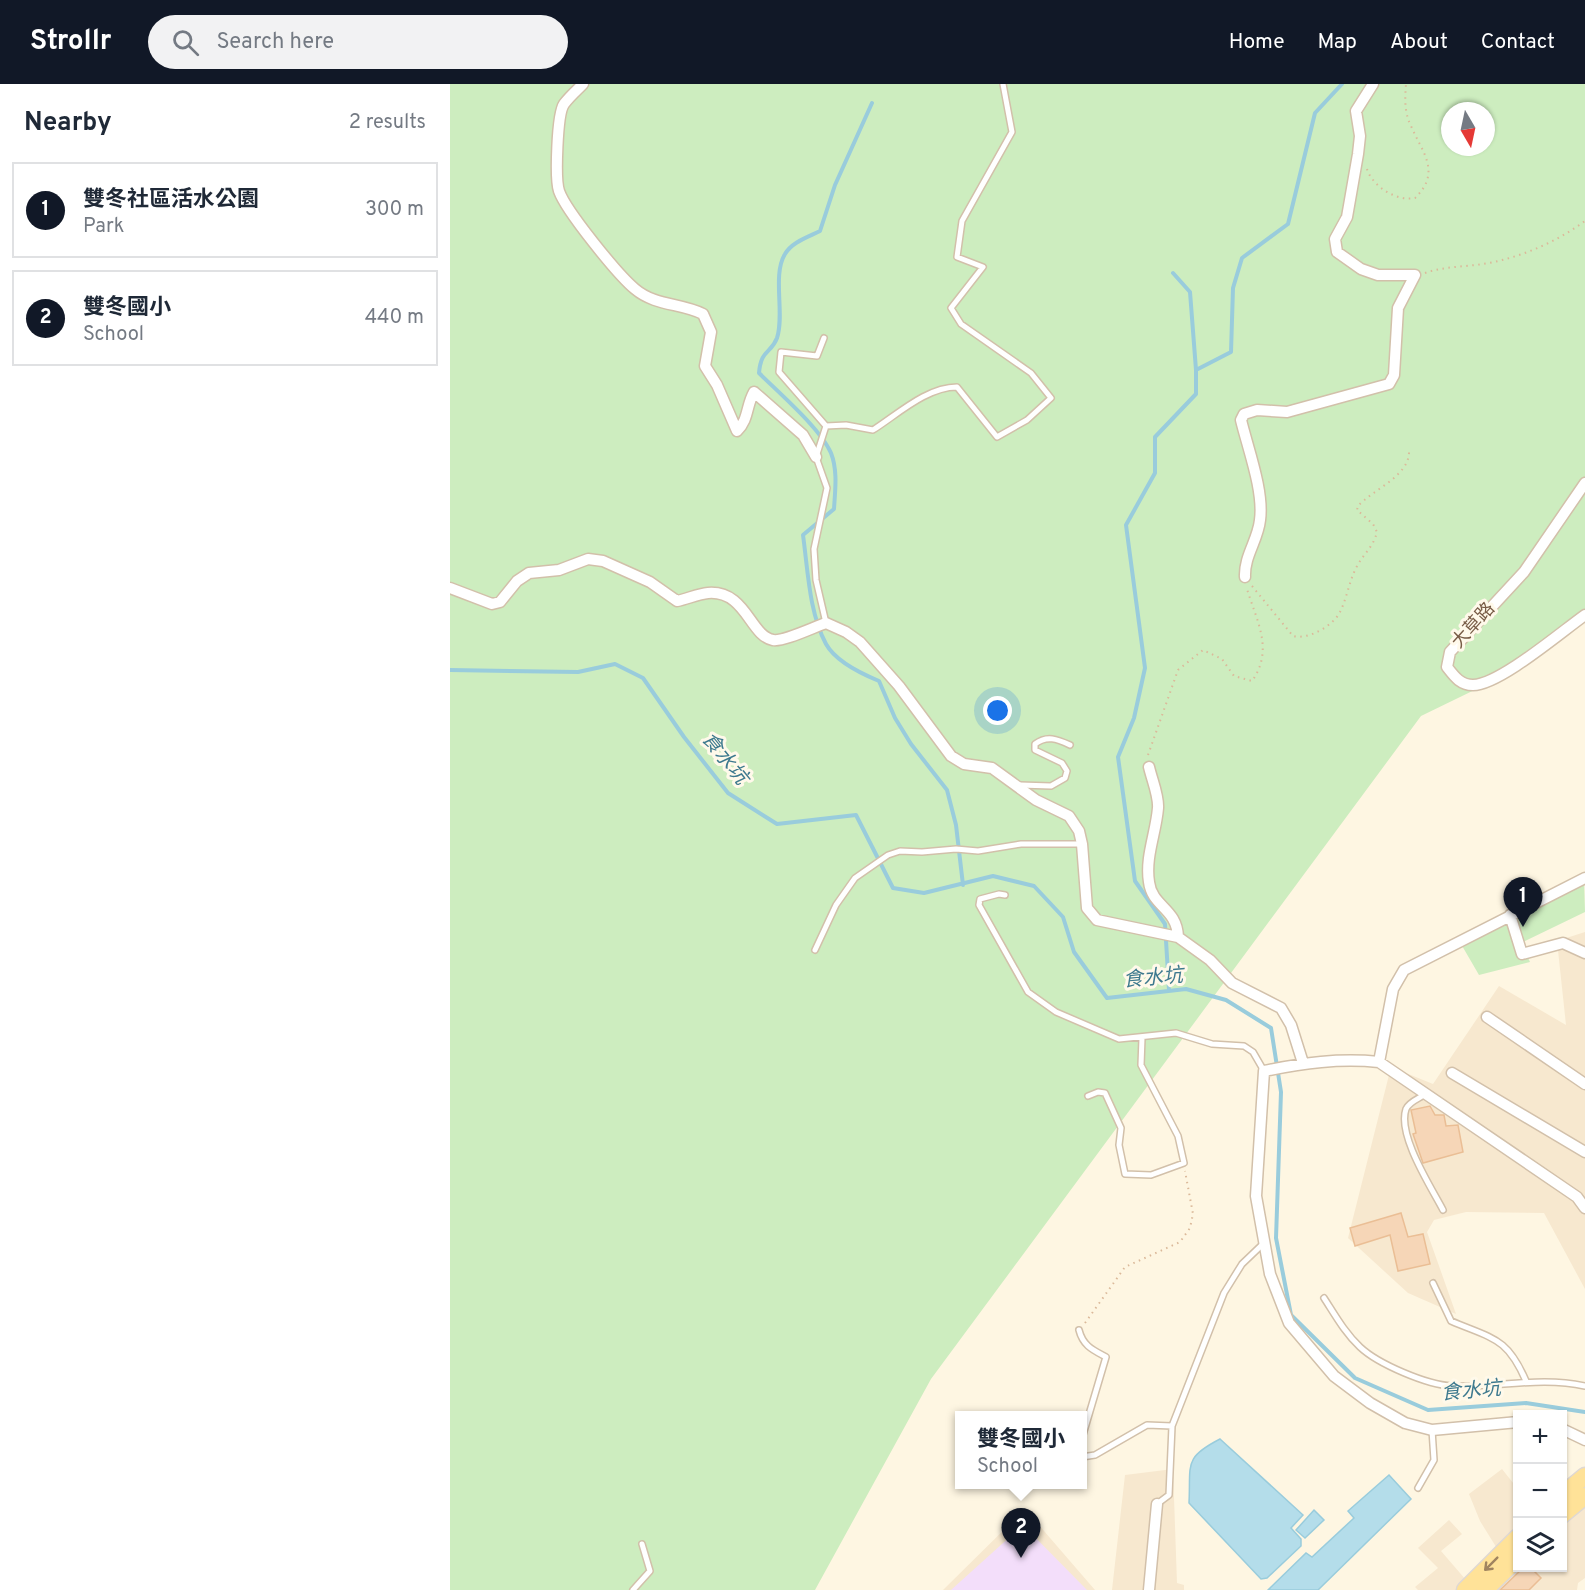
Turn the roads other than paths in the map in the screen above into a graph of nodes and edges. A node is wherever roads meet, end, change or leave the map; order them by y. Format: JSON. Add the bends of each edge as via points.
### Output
{"nodes":[{"id":1,"x":583,"y":84,"type":"edge"},
{"id":2,"x":1003,"y":84,"type":"edge"},
{"id":3,"x":1373,"y":84,"type":"edge"},
{"id":4,"x":824,"y":338,"type":"dead end"},
{"id":5,"x":825,"y":428,"type":"junction"},
{"id":6,"x":817,"y":453,"type":"junction"},
{"id":7,"x":1585,"y":483,"type":"edge"},
{"id":8,"x":1245,"y":577,"type":"road end"},
{"id":9,"x":450,"y":588,"type":"edge"},
{"id":10,"x":1585,"y":615,"type":"edge"},
{"id":11,"x":826,"y":623,"type":"junction"},
{"id":12,"x":1070,"y":745,"type":"dead end"},
{"id":13,"x":1149,"y":767,"type":"road end"},
{"id":14,"x":1015,"y":785,"type":"junction"},
{"id":15,"x":1082,"y":844,"type":"junction"},
{"id":16,"x":1585,"y":878,"type":"edge"},
{"id":17,"x":1005,"y":895,"type":"dead end"},
{"id":18,"x":1510,"y":915,"type":"junction"},
{"id":19,"x":1178,"y":937,"type":"junction"},
{"id":20,"x":815,"y":950,"type":"dead end"},
{"id":21,"x":1585,"y":953,"type":"edge"},
{"id":22,"x":1487,"y":1017,"type":"dead end"},
{"id":23,"x":1142,"y":1038,"type":"junction"},
{"id":24,"x":1379,"y":1062,"type":"junction"},
{"id":25,"x":1303,"y":1063,"type":"junction"},
{"id":26,"x":1264,"y":1071,"type":"junction"},
{"id":27,"x":1452,"y":1073,"type":"dead end"},
{"id":28,"x":1585,"y":1084,"type":"edge"},
{"id":29,"x":1424,"y":1095,"type":"junction"},
{"id":30,"x":1088,"y":1096,"type":"dead end"},
{"id":31,"x":1585,"y":1152,"type":"edge"},
{"id":32,"x":1581,"y":1195,"type":"edge"},
{"id":33,"x":1585,"y":1208,"type":"edge"},
{"id":34,"x":1443,"y":1210,"type":"dead end"},
{"id":35,"x":1266,"y":1241,"type":"junction"},
{"id":36,"x":1433,"y":1283,"type":"dead end"},
{"id":37,"x":1324,"y":1298,"type":"dead end"},
{"id":38,"x":1079,"y":1330,"type":"road end"},
{"id":39,"x":1526,"y":1381,"type":"junction"},
{"id":40,"x":1585,"y":1386,"type":"edge"},
{"id":41,"x":1513,"y":1422,"type":"edge"},
{"id":42,"x":1087,"y":1424,"type":"edge"},
{"id":43,"x":1172,"y":1426,"type":"junction"},
{"id":44,"x":1432,"y":1430,"type":"junction"},
{"id":45,"x":1567,"y":1431,"type":"edge"},
{"id":46,"x":1585,"y":1440,"type":"edge"},
{"id":47,"x":1087,"y":1456,"type":"edge"},
{"id":48,"x":1585,"y":1476,"type":"edge"},
{"id":49,"x":1418,"y":1488,"type":"dead end"},
{"id":50,"x":1567,"y":1492,"type":"edge"},
{"id":51,"x":1585,"y":1496,"type":"edge"},
{"id":52,"x":1156,"y":1504,"type":"joint"},
{"id":53,"x":1567,"y":1512,"type":"edge"},
{"id":54,"x":1513,"y":1542,"type":"edge"},
{"id":55,"x":642,"y":1544,"type":"dead end"},
{"id":56,"x":1513,"y":1562,"type":"edge"},
{"id":57,"x":633,"y":1590,"type":"edge"},
{"id":58,"x":1149,"y":1590,"type":"edge"},
{"id":59,"x":1465,"y":1590,"type":"edge"},
{"id":60,"x":1485,"y":1590,"type":"edge"}],
"edges":[{"from":1,"to":6,"type":"street","via":[[562,106],[558,145],[559,191],[571,212],[635,290],[667,306],[692,308],[703,314],[711,332],[705,366],[737,431],[746,423],[754,392]]},
{"from":2,"to":5,"type":"lane","via":[[1012,132],[962,221],[957,257],[983,267],[951,308],[961,324],[1031,373],[1051,398],[1027,420],[997,437],[957,387],[943,387],[929,394],[873,430],[846,425]]},
{"from":3,"to":8,"type":"street","via":[[1356,111],[1358,154],[1347,217],[1335,239],[1337,252],[1361,269],[1378,275],[1415,275],[1398,308],[1395,375],[1389,384],[1287,411],[1257,410],[1244,414],[1241,420],[1262,506],[1244,566]]},
{"from":4,"to":5,"type":"lane","via":[[817,356],[782,352],[779,372]]},
{"from":5,"to":6,"type":"lane"},
{"from":6,"to":11,"type":"lane","via":[[827,488],[814,559]]},
{"from":7,"to":10,"type":"street","name":"大草路","via":[[1524,572],[1450,652],[1447,667],[1458,681],[1472,685],[1493,681]]},
{"from":9,"to":11,"type":"street","via":[[492,604],[500,602],[529,573],[559,570],[588,559],[603,561],[650,582],[677,601],[710,593],[727,597],[742,606],[763,636],[775,641]]},
{"from":11,"to":14,"type":"street","via":[[860,642],[899,686],[951,756],[964,764],[992,768]]},
{"from":12,"to":14,"type":"lane","via":[[1053,738],[1035,744],[1035,750],[1062,763],[1067,771],[1065,778],[1043,787]]},
{"from":13,"to":19,"type":"street","via":[[1158,807],[1149,854],[1149,884],[1153,897],[1174,916]]},
{"from":14,"to":15,"type":"street","via":[[1069,816]]},
{"from":15,"to":19,"type":"street","via":[[1087,908],[1097,920]]},
{"from":15,"to":20,"type":"lane","via":[[1021,844],[978,851],[900,851],[888,855],[855,878],[836,905]]},
{"from":16,"to":18,"type":"street"},
{"from":17,"to":23,"type":"lane","via":[[980,899],[979,905],[1028,992],[1056,1012],[1087,1023],[1098,1032],[1119,1039]]},
{"from":18,"to":21,"type":"street","via":[[1522,954],[1563,943]]},
{"from":18,"to":24,"type":"street","via":[[1404,970],[1393,989]]},
{"from":19,"to":25,"type":"street","via":[[1210,960],[1232,983],[1281,1008]]},
{"from":22,"to":28,"type":"street"},
{"from":23,"to":26,"type":"lane","via":[[1176,1033],[1212,1044],[1244,1046]]},
{"from":23,"to":30,"type":"lane","via":[[1141,1065],[1178,1136],[1184,1163],[1151,1175],[1125,1174],[1119,1145],[1121,1128],[1105,1093]]},
{"from":24,"to":25,"type":"street"},
{"from":24,"to":29,"type":"street"},
{"from":25,"to":26,"type":"street"},
{"from":26,"to":35,"type":"street","via":[[1256,1196]]},
{"from":27,"to":31,"type":"street"},
{"from":29,"to":32,"type":"street"},
{"from":29,"to":34,"type":"lane","via":[[1405,1111],[1407,1137]]},
{"from":32,"to":33,"type":"street"},
{"from":35,"to":43,"type":"lane","via":[[1242,1264],[1224,1293]]},
{"from":35,"to":44,"type":"street","via":[[1273,1282],[1289,1323],[1334,1376],[1406,1423]]},
{"from":36,"to":39,"type":"lane","via":[[1451,1321],[1504,1346],[1514,1355]]},
{"from":37,"to":39,"type":"lane","via":[[1361,1348],[1402,1371],[1450,1386]]},
{"from":38,"to":42,"type":"lane","via":[[1089,1348],[1106,1358]]},
{"from":39,"to":40,"type":"lane","via":[[1563,1381]]},
{"from":41,"to":44,"type":"street"},
{"from":43,"to":47,"type":"lane","via":[[1147,1425],[1095,1455]]},
{"from":43,"to":52,"type":"lane","via":[[1169,1495]]},
{"from":44,"to":49,"type":"lane","via":[[1434,1460]]},
{"from":45,"to":46,"type":"street"},
{"from":48,"to":50,"type":"main road"},
{"from":51,"to":53,"type":"main road"},
{"from":52,"to":58,"type":"street"},
{"from":54,"to":59,"type":"main road","one_way":true},
{"from":55,"to":57,"type":"lane","via":[[650,1571]]},
{"from":56,"to":60,"type":"main road"}]}
